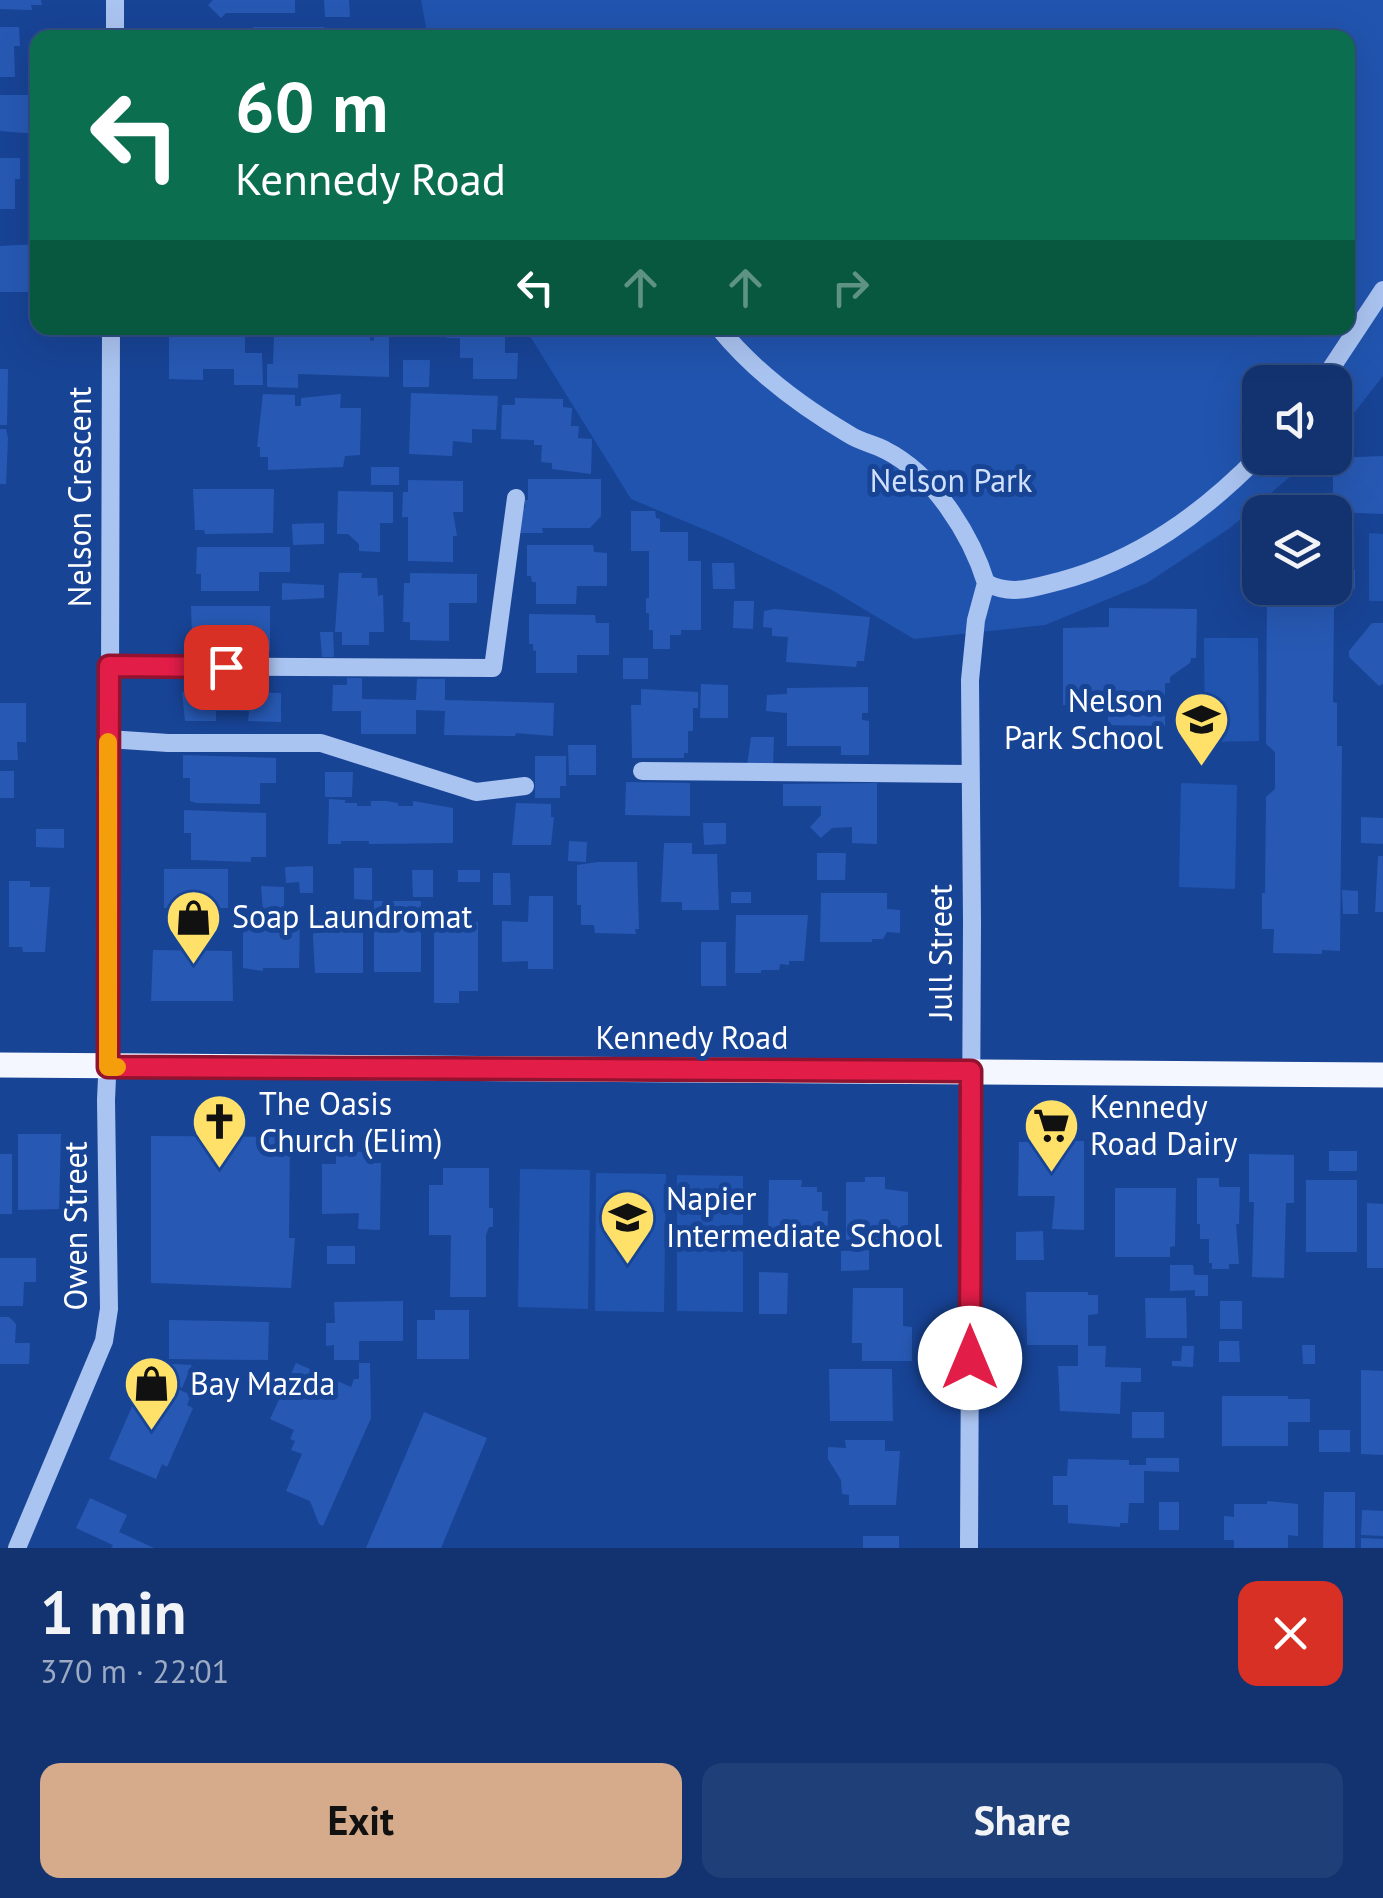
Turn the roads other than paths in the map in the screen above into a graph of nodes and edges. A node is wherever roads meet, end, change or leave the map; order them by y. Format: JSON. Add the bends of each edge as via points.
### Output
{"nodes":[{"id":1,"x":115,"y":0,"type":"edge"},
{"id":2,"x":115,"y":30,"type":"edge"},
{"id":3,"x":1383,"y":290,"type":"edge"},
{"id":4,"x":1355,"y":332,"type":"edge"},
{"id":5,"x":111,"y":335,"type":"edge"},
{"id":6,"x":726,"y":335,"type":"edge"},
{"id":7,"x":1353,"y":335,"type":"edge"},
{"id":8,"x":1333,"y":365,"type":"edge"},
{"id":9,"x":1242,"y":471,"type":"edge"},
{"id":10,"x":516,"y":498,"type":"dead end"},
{"id":11,"x":986,"y":583,"type":"junction"},
{"id":12,"x":109,"y":666,"type":"junction"},
{"id":13,"x":108,"y":739,"type":"junction"},
{"id":14,"x":642,"y":771,"type":"dead end"},
{"id":15,"x":970,"y":774,"type":"junction"},
{"id":16,"x":525,"y":786,"type":"dead end"},
{"id":17,"x":0,"y":1065,"type":"edge"},
{"id":18,"x":108,"y":1067,"type":"junction"},
{"id":19,"x":971,"y":1071,"type":"junction"},
{"id":20,"x":1383,"y":1075,"type":"edge"},
{"id":21,"x":18,"y":1548,"type":"edge"},
{"id":22,"x":969,"y":1548,"type":"edge"}],
"edges":[{"from":1,"to":2,"type":"street"},
{"from":3,"to":4,"type":"street"},
{"from":5,"to":12,"type":"street","name":"Nelson Crescent"},
{"from":6,"to":11,"type":"street","via":[[806,406],[916,473],[955,521]]},
{"from":7,"to":8,"type":"street"},
{"from":9,"to":11,"type":"street","via":[[1185,521],[1116,563],[1018,592]]},
{"from":10,"to":12,"type":"street","via":[[494,668]]},
{"from":11,"to":15,"type":"street","name":"Jull Street","via":[[972,655]]},
{"from":12,"to":13,"type":"street","name":"Nelson Crescent"},
{"from":13,"to":16,"type":"street","via":[[321,743],[476,792]]},
{"from":13,"to":18,"type":"street","name":"Nelson Crescent"},
{"from":14,"to":15,"type":"street"},
{"from":15,"to":19,"type":"street","name":"Jull Street"},
{"from":17,"to":18,"type":"main road","name":"Kennedy Road"},
{"from":18,"to":19,"type":"main road","name":"Kennedy Road"},
{"from":18,"to":21,"type":"street","name":"Owen Street","via":[[104,1341]]},
{"from":19,"to":20,"type":"main road","name":"Kennedy Road"},
{"from":19,"to":22,"type":"street","name":"Jull Street"}]}
